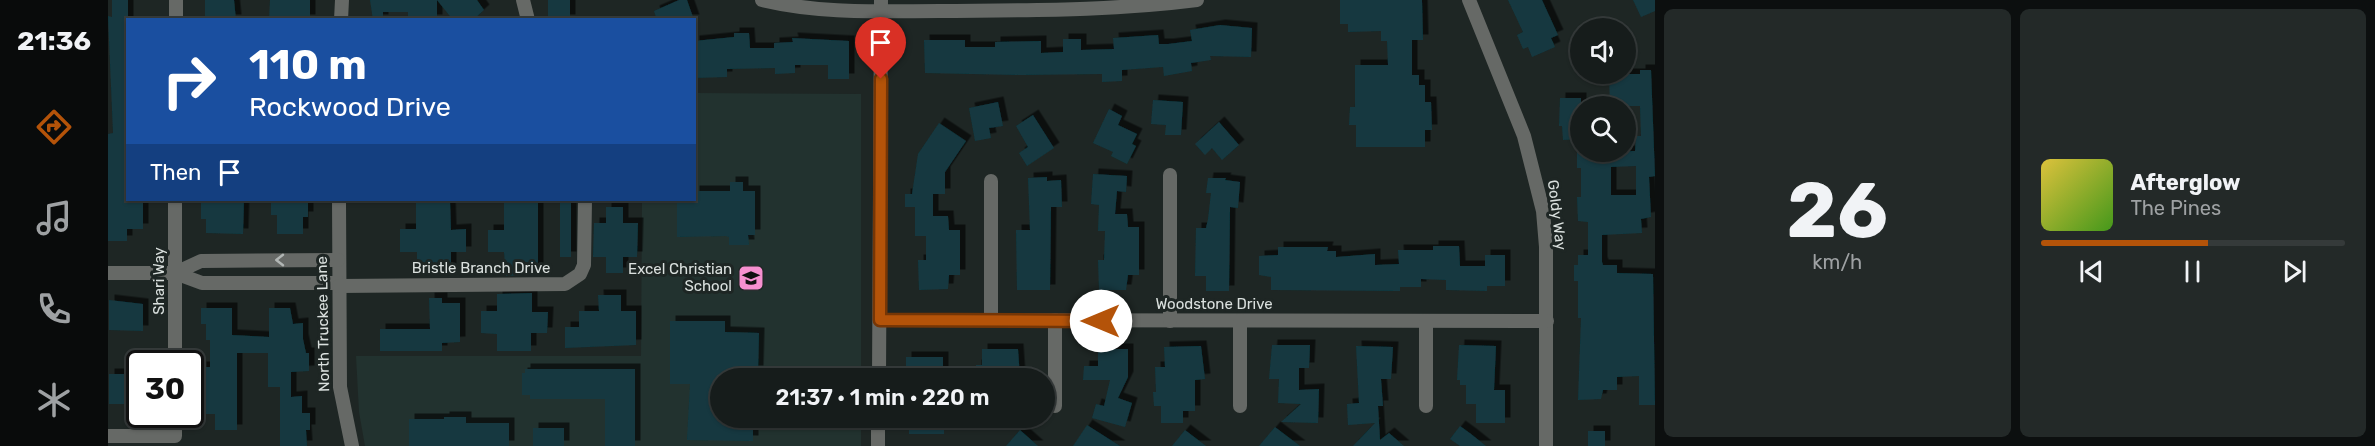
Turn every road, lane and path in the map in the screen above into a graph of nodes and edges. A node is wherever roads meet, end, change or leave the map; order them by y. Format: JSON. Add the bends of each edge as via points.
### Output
{"nodes":[{"id":1,"x":176,"y":0,"type":"edge"},
{"id":2,"x":342,"y":0,"type":"edge"},
{"id":3,"x":523,"y":0,"type":"edge"},
{"id":4,"x":762,"y":0,"type":"edge"},
{"id":5,"x":1197,"y":0,"type":"edge"},
{"id":6,"x":1469,"y":0,"type":"edge"},
{"id":7,"x":881,"y":5,"type":"edge"},
{"id":8,"x":176,"y":18,"type":"edge"},
{"id":9,"x":341,"y":18,"type":"edge"},
{"id":10,"x":528,"y":18,"type":"edge"},
{"id":11,"x":1170,"y":175,"type":"dead end"},
{"id":12,"x":991,"y":181,"type":"dead end"},
{"id":13,"x":176,"y":201,"type":"edge"},
{"id":14,"x":339,"y":201,"type":"edge"},
{"id":15,"x":585,"y":201,"type":"edge"},
{"id":16,"x":338,"y":260,"type":"junction"},
{"id":17,"x":108,"y":273,"type":"edge"},
{"id":18,"x":175,"y":273,"type":"junction"},
{"id":19,"x":339,"y":284,"type":"junction"},
{"id":20,"x":880,"y":320,"type":"junction"},
{"id":21,"x":991,"y":320,"type":"junction"},
{"id":22,"x":1055,"y":320,"type":"junction"},
{"id":23,"x":1170,"y":321,"type":"junction"},
{"id":24,"x":1240,"y":321,"type":"junction"},
{"id":25,"x":1426,"y":321,"type":"junction"},
{"id":26,"x":1547,"y":321,"type":"junction"},
{"id":27,"x":175,"y":350,"type":"edge"},
{"id":28,"x":879,"y":368,"type":"edge"},
{"id":29,"x":1055,"y":368,"type":"edge"},
{"id":30,"x":1240,"y":406,"type":"dead end"},
{"id":31,"x":1426,"y":406,"type":"dead end"},
{"id":32,"x":175,"y":428,"type":"edge"},
{"id":33,"x":878,"y":428,"type":"edge"},
{"id":34,"x":108,"y":436,"type":"edge"},
{"id":35,"x":351,"y":446,"type":"edge"},
{"id":36,"x":878,"y":446,"type":"edge"},
{"id":37,"x":1546,"y":446,"type":"edge"}],
"edges":[{"from":1,"to":8,"type":"street"},
{"from":2,"to":9,"type":"street"},
{"from":3,"to":10,"type":"street"},
{"from":4,"to":7,"type":"street","via":[[835,10]]},
{"from":5,"to":7,"type":"street","via":[[1087,10]]},
{"from":6,"to":26,"type":"street","name":"Goldy Way","via":[[1535,173],[1546,247]]},
{"from":7,"to":20,"type":"street"},
{"from":11,"to":23,"type":"street"},
{"from":12,"to":21,"type":"street"},
{"from":13,"to":18,"type":"street","name":"Shari Way"},
{"from":14,"to":16,"type":"street","name":"North Truckee Lane"},
{"from":15,"to":19,"type":"street","name":"Bristle Branch Drive","via":[[585,265],[580,274],[565,284]]},
{"from":16,"to":18,"type":"street","one_way":true,"via":[[201,261]]},
{"from":16,"to":19,"type":"street","name":"North Truckee Lane"},
{"from":17,"to":18,"type":"street"},
{"from":18,"to":19,"type":"street","name":"Bristle Branch Drive","via":[[202,283]]},
{"from":18,"to":27,"type":"street","name":"Shari Way"},
{"from":19,"to":35,"type":"street","name":"North Truckee Lane","via":[[340,387]]},
{"from":20,"to":21,"type":"street","name":"Woodstone Drive"},
{"from":20,"to":28,"type":"street"},
{"from":21,"to":22,"type":"street","name":"Woodstone Drive"},
{"from":22,"to":23,"type":"street","name":"Woodstone Drive"},
{"from":22,"to":29,"type":"street"},
{"from":23,"to":24,"type":"street","name":"Woodstone Drive"},
{"from":24,"to":25,"type":"street","name":"Woodstone Drive"},
{"from":24,"to":30,"type":"street"},
{"from":25,"to":26,"type":"street","name":"Woodstone Drive"},
{"from":25,"to":31,"type":"street"},
{"from":26,"to":37,"type":"street","name":"Goldy Way"},
{"from":32,"to":34,"type":"street","via":[[175,436]]},
{"from":33,"to":36,"type":"street"}]}
